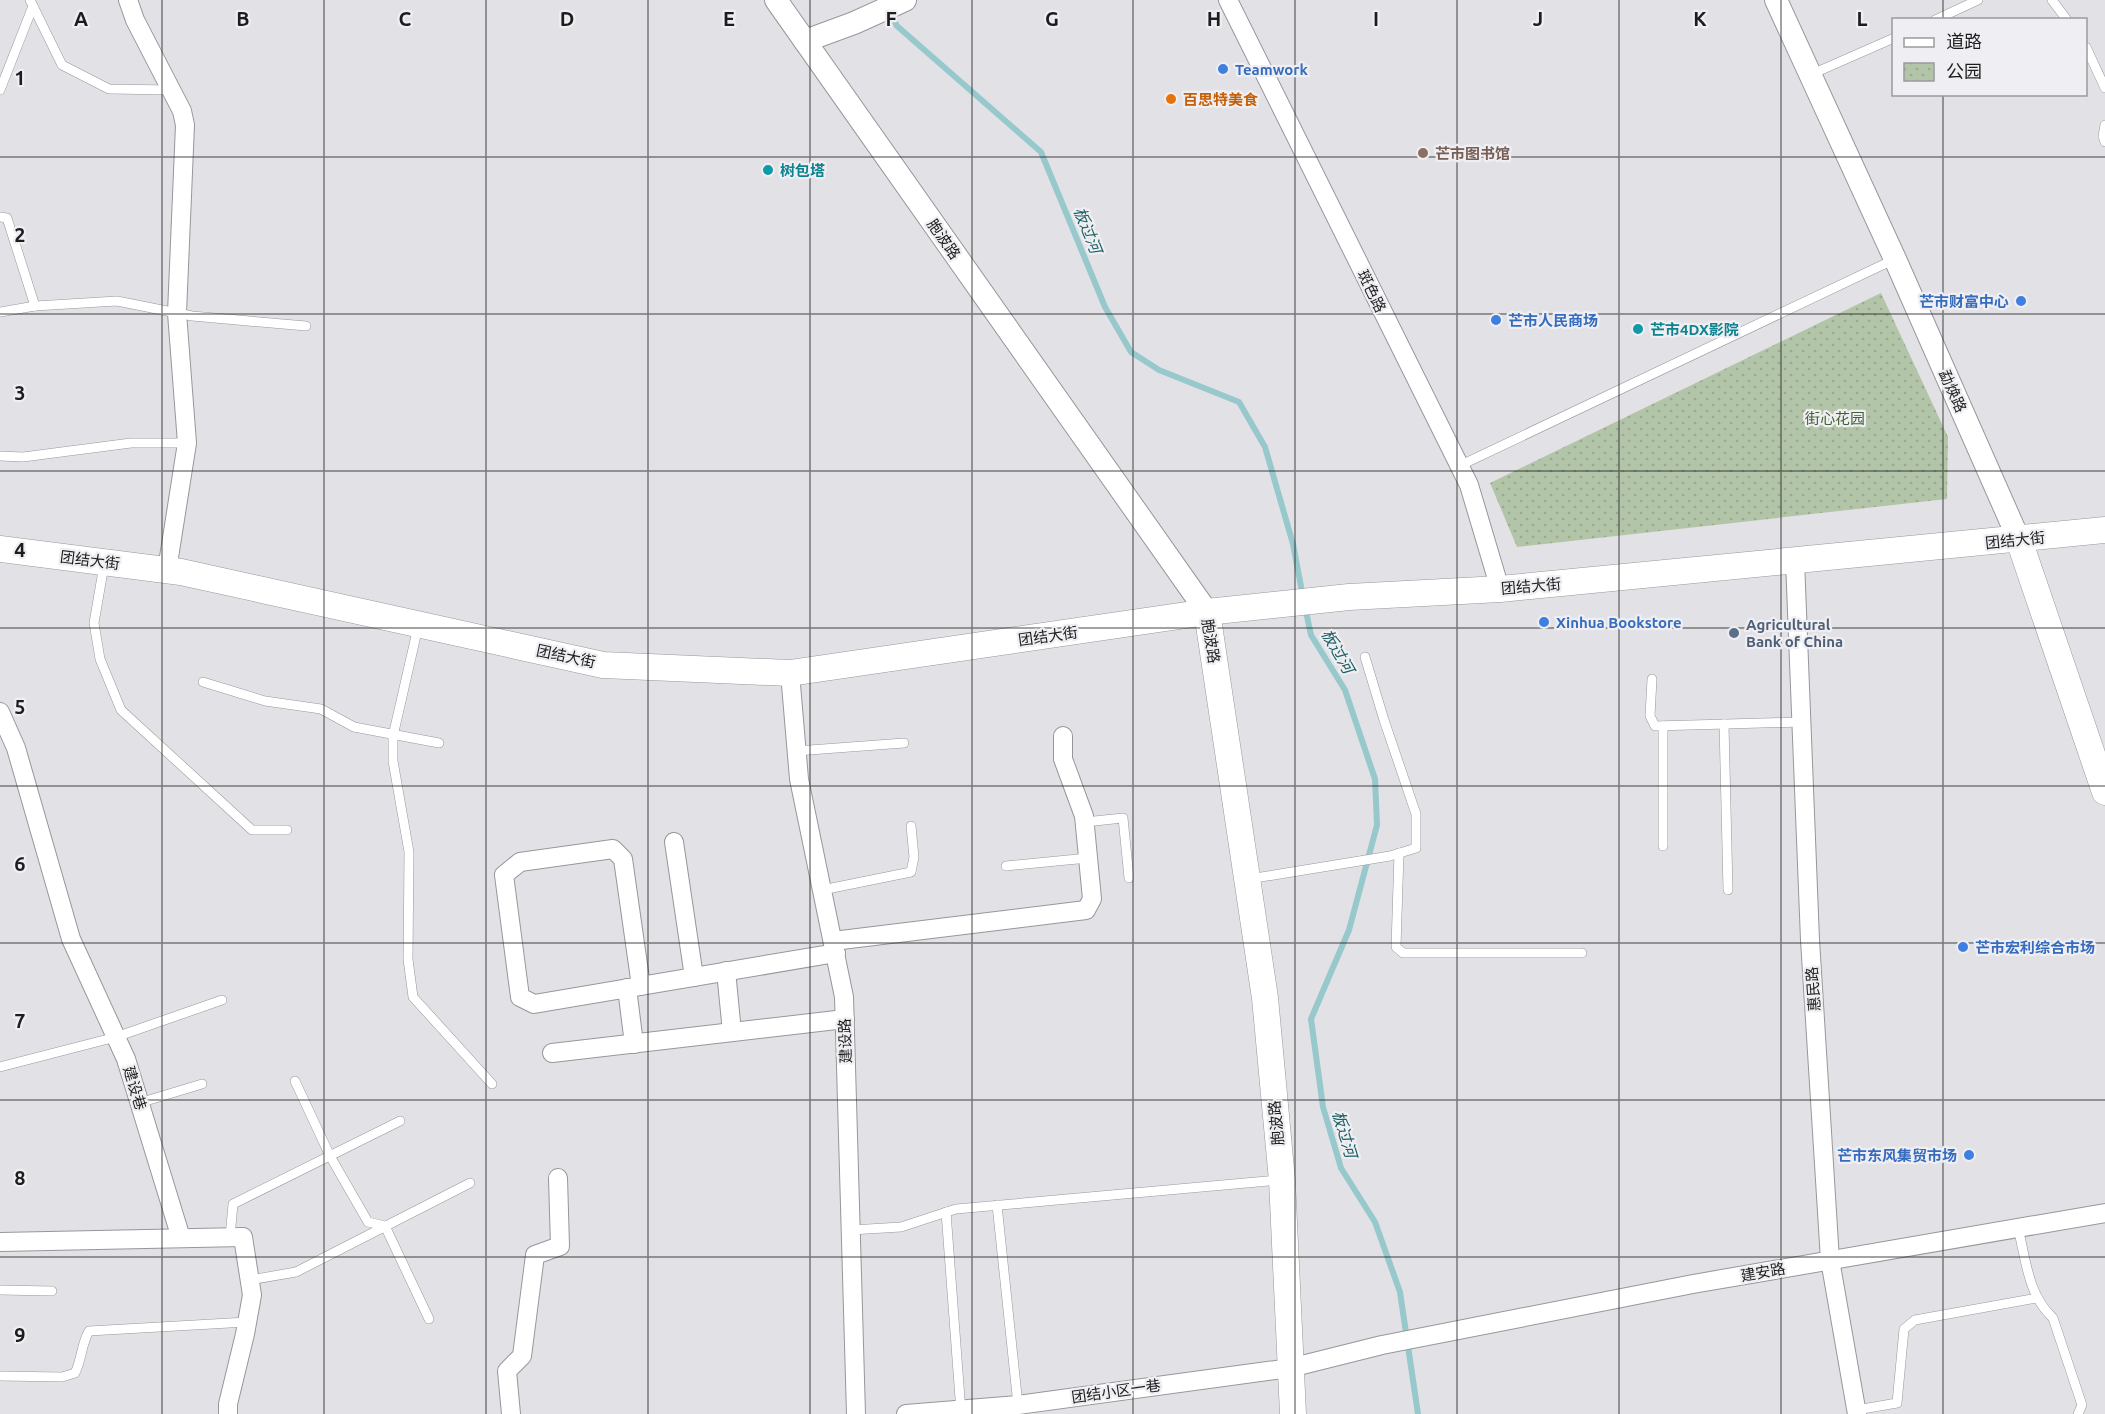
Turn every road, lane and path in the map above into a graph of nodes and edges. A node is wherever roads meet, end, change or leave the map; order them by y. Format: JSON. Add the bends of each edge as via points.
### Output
{"nodes":[{"id":1,"x":128,"y":0,"type":"edge"},
{"id":2,"x":776,"y":0,"type":"edge"},
{"id":3,"x":905,"y":0,"type":"edge"},
{"id":4,"x":1228,"y":0,"type":"edge"},
{"id":5,"x":1776,"y":0,"type":"edge"},
{"id":6,"x":1978,"y":0,"type":"edge"},
{"id":7,"x":2052,"y":0,"type":"edge"},
{"id":8,"x":31,"y":3,"type":"edge"},
{"id":9,"x":1939,"y":18,"type":"edge"},
{"id":10,"x":2066,"y":18,"type":"edge"},
{"id":11,"x":1892,"y":38,"type":"edge"},
{"id":12,"x":805,"y":41,"type":"junction"},
{"id":13,"x":2087,"y":51,"type":"edge"},
{"id":14,"x":1812,"y":74,"type":"junction"},
{"id":15,"x":2105,"y":88,"type":"edge"},
{"id":16,"x":0,"y":90,"type":"edge"},
{"id":17,"x":170,"y":90,"type":"junction"},
{"id":18,"x":2105,"y":125,"type":"edge"},
{"id":19,"x":2105,"y":142,"type":"edge"},
{"id":20,"x":0,"y":217,"type":"edge"},
{"id":21,"x":1895,"y":259,"type":"junction"},
{"id":22,"x":35,"y":306,"type":"junction"},
{"id":23,"x":0,"y":312,"type":"edge"},
{"id":24,"x":177,"y":313,"type":"junction"},
{"id":25,"x":306,"y":326,"type":"dead end"},
{"id":26,"x":187,"y":442,"type":"junction"},
{"id":27,"x":0,"y":456,"type":"edge"},
{"id":28,"x":1459,"y":465,"type":"junction"},
{"id":29,"x":2105,"y":530,"type":"edge"},
{"id":30,"x":2019,"y":540,"type":"junction"},
{"id":31,"x":0,"y":549,"type":"edge"},
{"id":32,"x":1795,"y":561,"type":"junction"},
{"id":33,"x":104,"y":562,"type":"junction"},
{"id":34,"x":167,"y":570,"type":"junction"},
{"id":35,"x":1500,"y":589,"type":"junction"},
{"id":36,"x":1207,"y":612,"type":"junction"},
{"id":37,"x":419,"y":624,"type":"junction"},
{"id":38,"x":1365,"y":657,"type":"dead end"},
{"id":39,"x":790,"y":673,"type":"junction"},
{"id":40,"x":1652,"y":679,"type":"dead end"},
{"id":41,"x":202,"y":681,"type":"dead end"},
{"id":42,"x":0,"y":712,"type":"edge"},
{"id":43,"x":1801,"y":722,"type":"junction"},
{"id":44,"x":1724,"y":724,"type":"junction"},
{"id":45,"x":1663,"y":726,"type":"junction"},
{"id":46,"x":393,"y":736,"type":"junction"},
{"id":47,"x":1063,"y":736,"type":"dead end"},
{"id":48,"x":439,"y":743,"type":"dead end"},
{"id":49,"x":904,"y":743,"type":"dead end"},
{"id":50,"x":796,"y":751,"type":"junction"},
{"id":51,"x":2105,"y":792,"type":"edge"},
{"id":52,"x":1085,"y":822,"type":"junction"},
{"id":53,"x":911,"y":826,"type":"dead end"},
{"id":54,"x":287,"y":830,"type":"dead end"},
{"id":55,"x":674,"y":842,"type":"dead end"},
{"id":56,"x":1663,"y":846,"type":"dead end"},
{"id":57,"x":1395,"y":855,"type":"junction"},
{"id":58,"x":1088,"y":858,"type":"junction"},
{"id":59,"x":1006,"y":866,"type":"dead end"},
{"id":60,"x":1129,"y":878,"type":"dead end"},
{"id":61,"x":1247,"y":879,"type":"junction"},
{"id":62,"x":822,"y":890,"type":"junction"},
{"id":63,"x":1728,"y":890,"type":"dead end"},
{"id":64,"x":835,"y":947,"type":"junction"},
{"id":65,"x":1582,"y":953,"type":"dead end"},
{"id":66,"x":726,"y":971,"type":"junction"},
{"id":67,"x":694,"y":977,"type":"junction"},
{"id":68,"x":634,"y":987,"type":"junction"},
{"id":69,"x":222,"y":1000,"type":"dead end"},
{"id":70,"x":845,"y":1019,"type":"junction"},
{"id":71,"x":732,"y":1032,"type":"junction"},
{"id":72,"x":116,"y":1037,"type":"junction"},
{"id":73,"x":634,"y":1044,"type":"junction"},
{"id":74,"x":552,"y":1053,"type":"dead end"},
{"id":75,"x":0,"y":1067,"type":"edge"},
{"id":76,"x":295,"y":1081,"type":"dead end"},
{"id":77,"x":202,"y":1084,"type":"dead end"},
{"id":78,"x":492,"y":1084,"type":"dead end"},
{"id":79,"x":140,"y":1103,"type":"junction"},
{"id":80,"x":400,"y":1121,"type":"dead end"},
{"id":81,"x":330,"y":1156,"type":"junction"},
{"id":82,"x":558,"y":1178,"type":"dead end"},
{"id":83,"x":1282,"y":1180,"type":"junction"},
{"id":84,"x":470,"y":1183,"type":"dead end"},
{"id":85,"x":997,"y":1205,"type":"junction"},
{"id":86,"x":946,"y":1212,"type":"junction"},
{"id":87,"x":2105,"y":1213,"type":"edge"},
{"id":88,"x":385,"y":1226,"type":"junction"},
{"id":89,"x":2018,"y":1228,"type":"junction"},
{"id":90,"x":851,"y":1230,"type":"junction"},
{"id":91,"x":230,"y":1237,"type":"junction"},
{"id":92,"x":181,"y":1238,"type":"junction"},
{"id":93,"x":0,"y":1242,"type":"edge"},
{"id":94,"x":1830,"y":1260,"type":"junction"},
{"id":95,"x":250,"y":1280,"type":"junction"},
{"id":96,"x":0,"y":1290,"type":"edge"},
{"id":97,"x":52,"y":1291,"type":"dead end"},
{"id":98,"x":2037,"y":1298,"type":"junction"},
{"id":99,"x":429,"y":1319,"type":"dead end"},
{"id":100,"x":248,"y":1322,"type":"junction"},
{"id":101,"x":1290,"y":1368,"type":"junction"},
{"id":102,"x":0,"y":1376,"type":"edge"},
{"id":103,"x":1018,"y":1405,"type":"junction"},
{"id":104,"x":961,"y":1412,"type":"edge"},
{"id":105,"x":1857,"y":1412,"type":"edge"},
{"id":106,"x":228,"y":1414,"type":"edge"},
{"id":107,"x":511,"y":1414,"type":"edge"},
{"id":108,"x":856,"y":1414,"type":"edge"},
{"id":109,"x":906,"y":1414,"type":"edge"},
{"id":110,"x":1293,"y":1414,"type":"edge"},
{"id":111,"x":2078,"y":1414,"type":"edge"}],
"edges":[{"from":1,"to":17,"type":"street"},
{"from":2,"to":12,"type":"street","name":"胞波路"},
{"from":3,"to":12,"type":"street"},
{"from":4,"to":28,"type":"street","name":"斑色路"},
{"from":5,"to":14,"type":"street","name":"勐焕路"},
{"from":6,"to":9,"type":"lane"},
{"from":7,"to":10,"type":"lane"},
{"from":8,"to":16,"type":"lane"},
{"from":8,"to":17,"type":"lane","via":[[62,65],[109,89]]},
{"from":11,"to":14,"type":"lane"},
{"from":12,"to":36,"type":"street","name":"胞波路"},
{"from":13,"to":15,"type":"lane"},
{"from":14,"to":21,"type":"street","name":"勐焕路"},
{"from":17,"to":24,"type":"street","via":[[185,125]]},
{"from":18,"to":19,"type":"lane"},
{"from":20,"to":22,"type":"lane","via":[[7,218]]},
{"from":21,"to":28,"type":"lane"},
{"from":21,"to":30,"type":"street","name":"勐焕路"},
{"from":22,"to":23,"type":"lane"},
{"from":22,"to":24,"type":"lane","via":[[117,301]]},
{"from":24,"to":25,"type":"lane"},
{"from":24,"to":26,"type":"street"},
{"from":26,"to":27,"type":"lane","via":[[131,443],[23,457]]},
{"from":26,"to":34,"type":"street"},
{"from":28,"to":35,"type":"street","name":"斑色路","via":[[1469,485]]},
{"from":29,"to":30,"type":"main road","name":"团结大街"},
{"from":30,"to":32,"type":"main road","name":"团结大街"},
{"from":30,"to":51,"type":"main road","name":"勐焕路"},
{"from":31,"to":33,"type":"main road","name":"团结大街"},
{"from":32,"to":35,"type":"main road","name":"团结大街"},
{"from":32,"to":43,"type":"street","name":"惠民路"},
{"from":33,"to":34,"type":"main road","name":"团结大街"},
{"from":33,"to":54,"type":"lane","via":[[94,623],[100,659],[121,710],[252,830]]},
{"from":34,"to":37,"type":"main road","name":"团结大街"},
{"from":35,"to":36,"type":"main road","name":"团结大街","via":[[1349,597]]},
{"from":36,"to":39,"type":"main road","name":"团结大街"},
{"from":36,"to":61,"type":"main road","name":"胞波路"},
{"from":37,"to":39,"type":"main road","name":"团结大街","via":[[603,664]]},
{"from":37,"to":46,"type":"lane"},
{"from":38,"to":57,"type":"lane","via":[[1416,814],[1416,848]]},
{"from":39,"to":50,"type":"street","name":"建设路"},
{"from":40,"to":45,"type":"lane","via":[[1650,716],[1655,726]]},
{"from":41,"to":46,"type":"lane","via":[[265,701],[321,709],[354,727]]},
{"from":42,"to":72,"type":"street","name":"建设巷","via":[[16,748],[71,939]]},
{"from":43,"to":44,"type":"lane"},
{"from":43,"to":94,"type":"street","name":"惠民路"},
{"from":44,"to":45,"type":"lane"},
{"from":44,"to":63,"type":"lane"},
{"from":45,"to":56,"type":"lane"},
{"from":46,"to":48,"type":"lane"},
{"from":46,"to":78,"type":"lane","via":[[393,761],[409,852],[408,959],[414,997]]},
{"from":47,"to":52,"type":"street","via":[[1063,759]]},
{"from":49,"to":50,"type":"lane"},
{"from":50,"to":62,"type":"street","name":"建设路"},
{"from":52,"to":58,"type":"street"},
{"from":52,"to":60,"type":"lane","via":[[1123,818]]},
{"from":53,"to":62,"type":"lane","via":[[911,872]]},
{"from":55,"to":67,"type":"street"},
{"from":57,"to":61,"type":"lane"},
{"from":57,"to":65,"type":"lane","via":[[1396,947],[1403,953]]},
{"from":58,"to":59,"type":"lane"},
{"from":58,"to":64,"type":"street","via":[[1092,898],[1086,910]]},
{"from":61,"to":83,"type":"main road","name":"胞波路","via":[[1264,998]]},
{"from":62,"to":64,"type":"street","name":"建设路"},
{"from":64,"to":66,"type":"street"},
{"from":64,"to":70,"type":"street","name":"建设路"},
{"from":66,"to":67,"type":"street"},
{"from":66,"to":71,"type":"street"},
{"from":67,"to":68,"type":"street"},
{"from":68,"to":68,"type":"street","via":[[534,1004],[520,997],[504,874],[520,862],[613,849],[623,859]]},
{"from":68,"to":73,"type":"street"},
{"from":69,"to":72,"type":"lane"},
{"from":70,"to":71,"type":"street"},
{"from":70,"to":90,"type":"street","name":"建设路"},
{"from":71,"to":73,"type":"street"},
{"from":72,"to":75,"type":"lane"},
{"from":72,"to":79,"type":"street","name":"建设巷"},
{"from":73,"to":74,"type":"street"},
{"from":76,"to":81,"type":"lane"},
{"from":77,"to":79,"type":"lane"},
{"from":79,"to":92,"type":"street","name":"建设巷"},
{"from":80,"to":81,"type":"lane"},
{"from":81,"to":88,"type":"lane","via":[[368,1222]]},
{"from":81,"to":91,"type":"lane","via":[[233,1204]]},
{"from":82,"to":107,"type":"street","via":[[560,1246],[536,1255],[522,1356],[507,1371]]},
{"from":83,"to":85,"type":"lane"},
{"from":83,"to":101,"type":"main road","name":"胞波路"},
{"from":84,"to":88,"type":"lane"},
{"from":85,"to":86,"type":"lane"},
{"from":85,"to":103,"type":"lane"},
{"from":86,"to":90,"type":"lane","via":[[901,1227]]},
{"from":86,"to":104,"type":"lane"},
{"from":87,"to":89,"type":"street","name":"建安路"},
{"from":88,"to":95,"type":"lane","via":[[296,1272]]},
{"from":88,"to":99,"type":"lane"},
{"from":89,"to":94,"type":"street","name":"建安路"},
{"from":89,"to":98,"type":"lane"},
{"from":90,"to":108,"type":"street","name":"建设路"},
{"from":91,"to":92,"type":"street"},
{"from":91,"to":95,"type":"street","via":[[243,1237]]},
{"from":92,"to":93,"type":"street"},
{"from":94,"to":101,"type":"street","name":"建安路","via":[[1422,1337]]},
{"from":94,"to":105,"type":"street","name":"惠民路"},
{"from":95,"to":100,"type":"street"},
{"from":96,"to":97,"type":"lane"},
{"from":98,"to":105,"type":"lane","via":[[1915,1320],[1904,1329],[1897,1403]]},
{"from":98,"to":111,"type":"lane","via":[[2053,1318],[2082,1405]]},
{"from":100,"to":102,"type":"lane","via":[[89,1331],[82,1342],[75,1373],[62,1377]]},
{"from":100,"to":106,"type":"street"},
{"from":101,"to":103,"type":"street","name":"团结小区一巷"},
{"from":101,"to":110,"type":"main road","name":"胞波路"},
{"from":103,"to":104,"type":"street","name":"团结小区一巷"},
{"from":104,"to":109,"type":"street","name":"团结小区一巷"}]}
